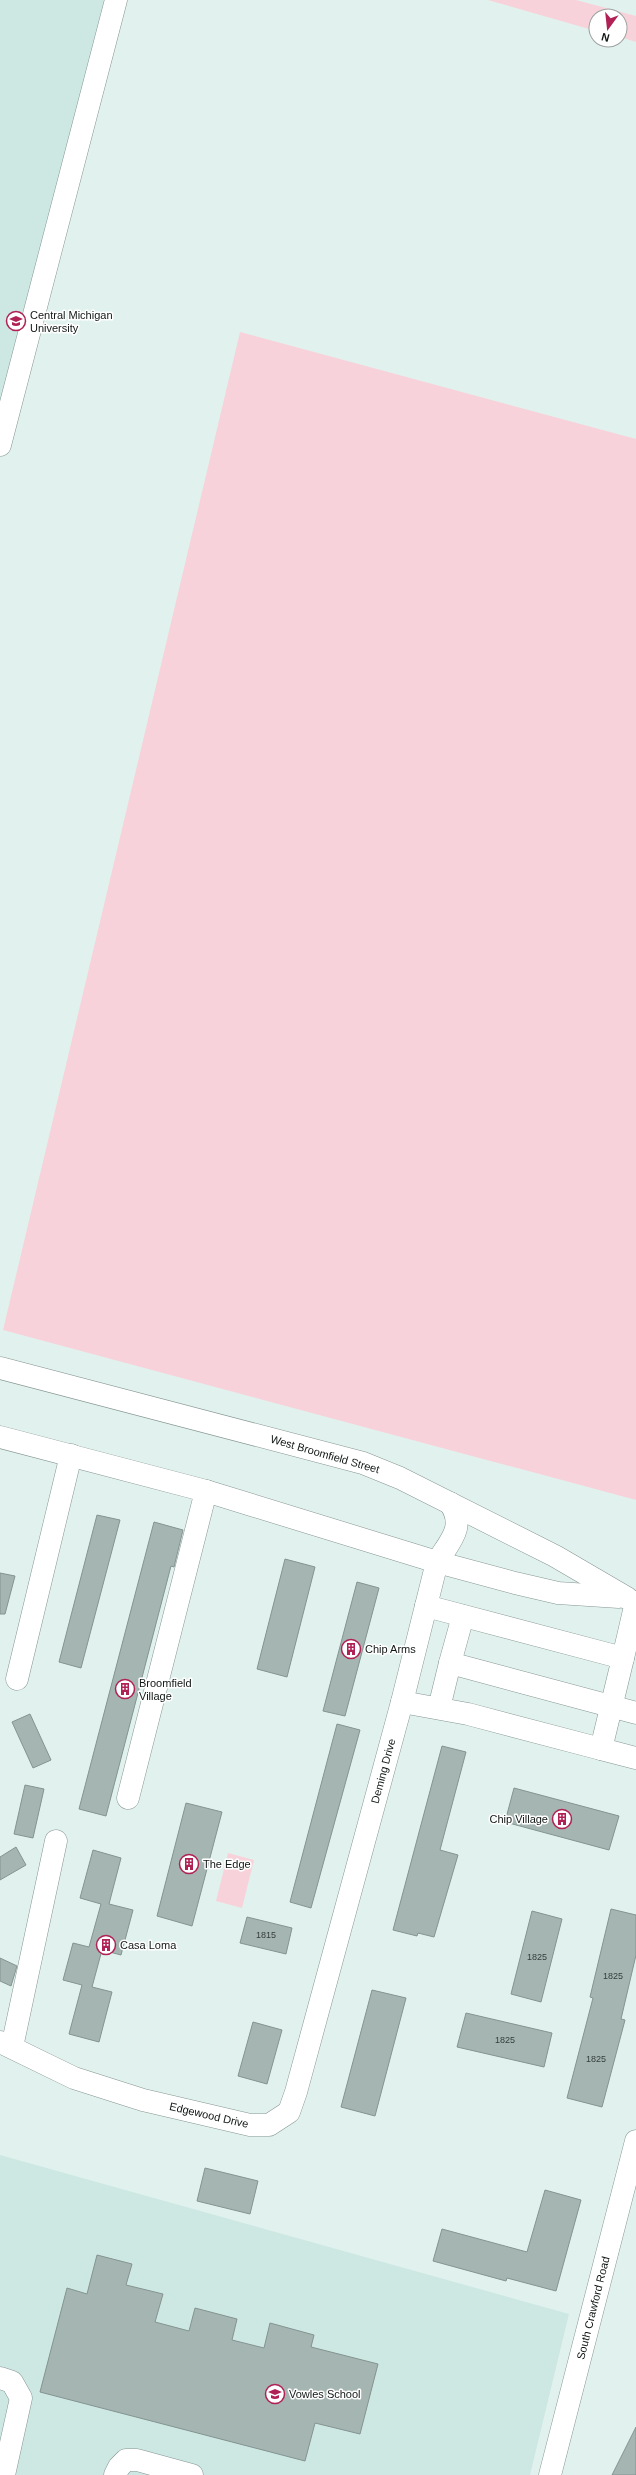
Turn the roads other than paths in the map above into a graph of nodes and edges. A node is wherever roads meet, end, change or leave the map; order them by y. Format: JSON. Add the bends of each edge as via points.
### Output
{"nodes":[{"id":1,"x":116,"y":0,"type":"edge"},
{"id":2,"x":0,"y":446,"type":"edge"},
{"id":3,"x":0,"y":1368,"type":"edge"},
{"id":4,"x":0,"y":1437,"type":"edge"},
{"id":5,"x":71,"y":1455,"type":"junction"},
{"id":6,"x":206,"y":1491,"type":"junction"},
{"id":7,"x":450,"y":1502,"type":"junction"},
{"id":8,"x":437,"y":1562,"type":"junction"},
{"id":9,"x":633,"y":1600,"type":"edge"},
{"id":10,"x":426,"y":1606,"type":"junction"},
{"id":11,"x":463,"y":1616,"type":"junction"},
{"id":12,"x":623,"y":1658,"type":"junction"},
{"id":13,"x":450,"y":1663,"type":"junction"},
{"id":14,"x":17,"y":1679,"type":"dead end"},
{"id":15,"x":402,"y":1702,"type":"junction"},
{"id":16,"x":611,"y":1706,"type":"junction"},
{"id":17,"x":439,"y":1708,"type":"junction"},
{"id":18,"x":636,"y":1713,"type":"edge"},
{"id":19,"x":601,"y":1749,"type":"junction"},
{"id":20,"x":636,"y":1758,"type":"edge"},
{"id":21,"x":128,"y":1798,"type":"dead end"},
{"id":22,"x":56,"y":1840,"type":"dead end"},
{"id":23,"x":325,"y":1980,"type":"joint"},
{"id":24,"x":6,"y":2044,"type":"edge"},
{"id":25,"x":636,"y":2141,"type":"edge"},
{"id":26,"x":629,"y":2200,"type":"edge"},
{"id":27,"x":0,"y":2378,"type":"edge"},
{"id":28,"x":6,"y":2432,"type":"edge"},
{"id":29,"x":4,"y":2475,"type":"edge"},
{"id":30,"x":115,"y":2475,"type":"edge"},
{"id":31,"x":192,"y":2475,"type":"edge"},
{"id":32,"x":550,"y":2475,"type":"edge"}],
"edges":[{"from":1,"to":2,"type":"street"},
{"from":3,"to":7,"type":"street","name":"West Broomfield Street","via":[[363,1463]]},
{"from":4,"to":5,"type":"street"},
{"from":5,"to":6,"type":"street"},
{"from":5,"to":14,"type":"street"},
{"from":6,"to":8,"type":"street"},
{"from":6,"to":21,"type":"street"},
{"from":7,"to":8,"type":"street","name":"Deming Drive","via":[[458,1516],[457,1528]]},
{"from":7,"to":9,"type":"street","name":"West Broomfield Street","via":[[567,1562]]},
{"from":8,"to":9,"type":"street","via":[[543,1590]]},
{"from":8,"to":10,"type":"street","name":"Deming Drive"},
{"from":9,"to":12,"type":"street"},
{"from":10,"to":11,"type":"street"},
{"from":10,"to":15,"type":"street","name":"Deming Drive"},
{"from":11,"to":12,"type":"street"},
{"from":11,"to":13,"type":"street"},
{"from":12,"to":16,"type":"street"},
{"from":13,"to":16,"type":"street"},
{"from":13,"to":17,"type":"street"},
{"from":15,"to":17,"type":"street"},
{"from":15,"to":23,"type":"street","name":"Deming Drive"},
{"from":16,"to":18,"type":"street"},
{"from":16,"to":19,"type":"street"},
{"from":17,"to":19,"type":"street"},
{"from":19,"to":20,"type":"street"},
{"from":22,"to":24,"type":"street"},
{"from":23,"to":24,"type":"street","name":"Edgewood Drive","via":[[289,2112],[269,2125],[250,2125],[143,2100],[74,2078]]},
{"from":25,"to":26,"type":"street","name":"South Crawford Road"},
{"from":26,"to":32,"type":"street","name":"South Crawford Road"},
{"from":27,"to":28,"type":"street","via":[[12,2382],[21,2398]]},
{"from":28,"to":29,"type":"street"},
{"from":30,"to":31,"type":"street","via":[[126,2460],[137,2460]]}]}
